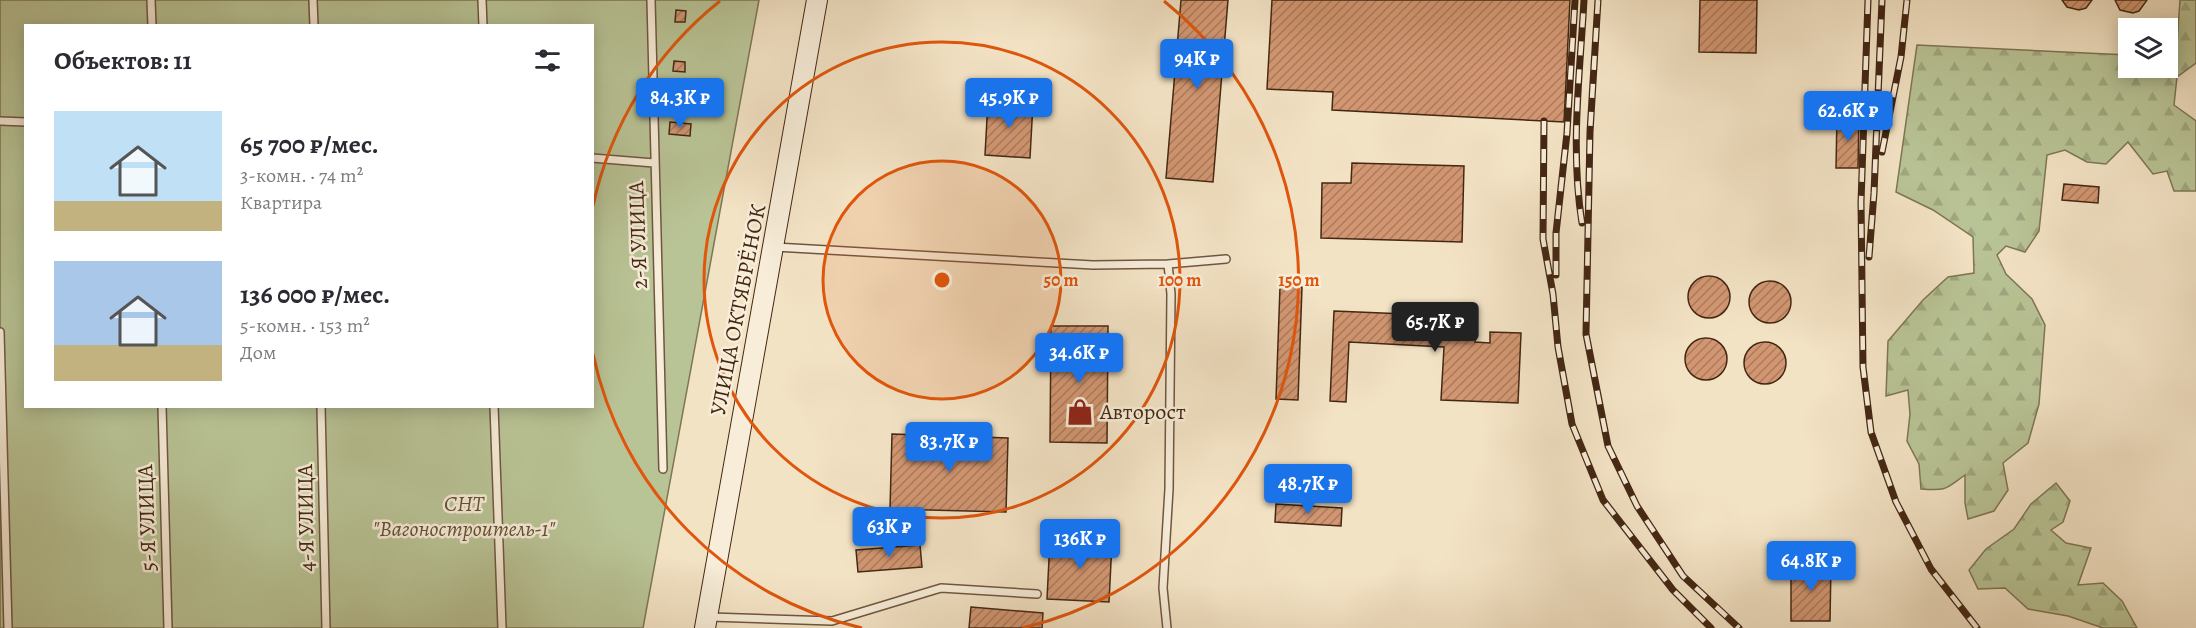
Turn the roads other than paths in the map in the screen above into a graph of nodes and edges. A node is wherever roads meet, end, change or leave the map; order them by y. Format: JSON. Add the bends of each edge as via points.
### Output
{"nodes":[{"id":1,"x":152,"y":0,"type":"edge"},
{"id":2,"x":313,"y":0,"type":"edge"},
{"id":3,"x":482,"y":0,"type":"edge"},
{"id":4,"x":651,"y":0,"type":"edge"},
{"id":5,"x":817,"y":0,"type":"edge"},
{"id":6,"x":152,"y":24,"type":"edge"},
{"id":7,"x":314,"y":24,"type":"edge"},
{"id":8,"x":483,"y":24,"type":"edge"},
{"id":9,"x":0,"y":121,"type":"edge"},
{"id":10,"x":24,"y":123,"type":"edge"},
{"id":11,"x":594,"y":158,"type":"edge"},
{"id":12,"x":654,"y":164,"type":"junction"},
{"id":13,"x":775,"y":247,"type":"junction"},
{"id":14,"x":1226,"y":260,"type":"dead end"},
{"id":15,"x":1168,"y":264,"type":"junction"},
{"id":16,"x":0,"y":332,"type":"edge"},
{"id":17,"x":162,"y":408,"type":"edge"},
{"id":18,"x":321,"y":408,"type":"edge"},
{"id":19,"x":494,"y":408,"type":"edge"},
{"id":20,"x":663,"y":469,"type":"dead end"},
{"id":21,"x":1037,"y":594,"type":"dead end"},
{"id":22,"x":706,"y":622,"type":"edge"},
{"id":23,"x":8,"y":628,"type":"edge"},
{"id":24,"x":168,"y":628,"type":"edge"},
{"id":25,"x":326,"y":628,"type":"edge"},
{"id":26,"x":502,"y":628,"type":"edge"},
{"id":27,"x":1167,"y":628,"type":"edge"}],
"edges":[{"from":1,"to":6,"type":"lane"},
{"from":2,"to":7,"type":"lane"},
{"from":3,"to":8,"type":"lane"},
{"from":4,"to":12,"type":"lane","name":"2-Я УЛИЦА"},
{"from":5,"to":13,"type":"street","name":"УЛИЦА ОКТЯБРЁНОК"},
{"from":9,"to":10,"type":"lane"},
{"from":11,"to":12,"type":"lane"},
{"from":12,"to":20,"type":"lane","name":"2-Я УЛИЦА"},
{"from":13,"to":15,"type":"lane","via":[[1093,265]]},
{"from":13,"to":22,"type":"street","name":"УЛИЦА ОКТЯБРЁНОК"},
{"from":14,"to":15,"type":"lane"},
{"from":15,"to":27,"type":"lane","via":[[1169,489],[1163,588]]},
{"from":16,"to":23,"type":"lane"},
{"from":17,"to":24,"type":"lane","name":"5-Я УЛИЦА"},
{"from":18,"to":25,"type":"lane","name":"4-Я УЛИЦА"},
{"from":19,"to":26,"type":"lane"},
{"from":21,"to":22,"type":"lane","via":[[941,588],[832,621]]}]}
